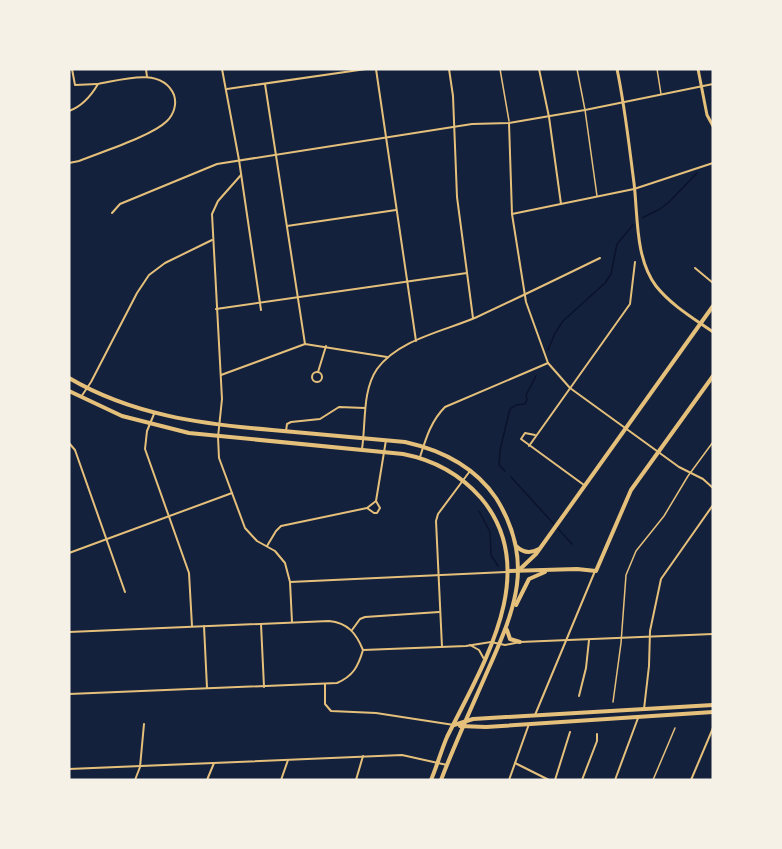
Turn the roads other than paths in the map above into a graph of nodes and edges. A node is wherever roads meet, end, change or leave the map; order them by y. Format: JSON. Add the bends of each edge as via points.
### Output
{"nodes":[{"id":1,"x":72,"y":69,"type":"edge"},
{"id":2,"x":146,"y":69,"type":"edge"},
{"id":3,"x":222,"y":69,"type":"edge"},
{"id":4,"x":366,"y":69,"type":"edge"},
{"id":5,"x":376,"y":69,"type":"edge"},
{"id":6,"x":449,"y":69,"type":"edge"},
{"id":7,"x":500,"y":69,"type":"edge"},
{"id":8,"x":539,"y":69,"type":"edge"},
{"id":9,"x":577,"y":69,"type":"edge"},
{"id":10,"x":617,"y":69,"type":"edge"},
{"id":11,"x":657,"y":69,"type":"edge"},
{"id":12,"x":698,"y":69,"type":"edge"},
{"id":13,"x":147,"y":77,"type":"junction"},
{"id":14,"x":98,"y":84,"type":"junction"},
{"id":15,"x":265,"y":84,"type":"junction"},
{"id":16,"x":713,"y":84,"type":"edge"},
{"id":17,"x":701,"y":87,"type":"junction"},
{"id":18,"x":225,"y":89,"type":"junction"},
{"id":19,"x":662,"y":95,"type":"junction"},
{"id":20,"x":624,"y":102,"type":"junction"},
{"id":21,"x":585,"y":110,"type":"junction"},
{"id":22,"x":69,"y":111,"type":"edge"},
{"id":23,"x":549,"y":117,"type":"junction"},
{"id":24,"x":509,"y":123,"type":"junction"},
{"id":25,"x":713,"y":126,"type":"edge"},
{"id":26,"x":454,"y":127,"type":"junction"},
{"id":27,"x":385,"y":138,"type":"junction"},
{"id":28,"x":275,"y":155,"type":"junction"},
{"id":29,"x":239,"y":160,"type":"junction"},
{"id":30,"x":69,"y":163,"type":"edge"},
{"id":31,"x":713,"y":164,"type":"edge"},
{"id":32,"x":241,"y":175,"type":"junction"},
{"id":33,"x":634,"y":189,"type":"junction"},
{"id":34,"x":597,"y":196,"type":"junction"},
{"id":35,"x":561,"y":204,"type":"junction"},
{"id":36,"x":396,"y":210,"type":"junction"},
{"id":37,"x":112,"y":213,"type":"dead end"},
{"id":38,"x":512,"y":214,"type":"junction"},
{"id":39,"x":287,"y":226,"type":"junction"},
{"id":40,"x":212,"y":240,"type":"junction"},
{"id":41,"x":600,"y":258,"type":"dead end"},
{"id":42,"x":635,"y":262,"type":"dead end"},
{"id":43,"x":695,"y":268,"type":"dead end"},
{"id":44,"x":467,"y":273,"type":"junction"},
{"id":45,"x":407,"y":282,"type":"junction"},
{"id":46,"x":713,"y":283,"type":"edge"},
{"id":47,"x":526,"y":294,"type":"junction"},
{"id":48,"x":297,"y":298,"type":"junction"},
{"id":49,"x":261,"y":303,"type":"junction"},
{"id":50,"x":713,"y":306,"type":"edge"},
{"id":51,"x":216,"y":309,"type":"junction"},
{"id":52,"x":261,"y":310,"type":"dead end"},
{"id":53,"x":473,"y":318,"type":"junction"},
{"id":54,"x":701,"y":323,"type":"junction"},
{"id":55,"x":713,"y":332,"type":"edge"},
{"id":56,"x":416,"y":341,"type":"junction"},
{"id":57,"x":305,"y":344,"type":"junction"},
{"id":58,"x":326,"y":346,"type":"junction"},
{"id":59,"x":387,"y":357,"type":"junction"},
{"id":60,"x":548,"y":363,"type":"junction"},
{"id":61,"x":318,"y":372,"type":"dead end"},
{"id":62,"x":220,"y":375,"type":"junction"},
{"id":63,"x":713,"y":376,"type":"edge"},
{"id":64,"x":69,"y":378,"type":"edge"},
{"id":65,"x":87,"y":388,"type":"junction"},
{"id":66,"x":570,"y":388,"type":"junction"},
{"id":67,"x":69,"y":391,"type":"edge"},
{"id":68,"x":81,"y":398,"type":"junction"},
{"id":69,"x":366,"y":408,"type":"junction"},
{"id":70,"x":154,"y":414,"type":"junction"},
{"id":71,"x":149,"y":424,"type":"junction"},
{"id":72,"x":219,"y":426,"type":"junction"},
{"id":73,"x":626,"y":428,"type":"junction"},
{"id":74,"x":286,"y":432,"type":"junction"},
{"id":75,"x":535,"y":435,"type":"junction"},
{"id":76,"x":218,"y":437,"type":"junction"},
{"id":77,"x":363,"y":438,"type":"junction"},
{"id":78,"x":386,"y":440,"type":"junction"},
{"id":79,"x":713,"y":442,"type":"edge"},
{"id":80,"x":69,"y":443,"type":"edge"},
{"id":81,"x":424,"y":446,"type":"junction"},
{"id":82,"x":528,"y":446,"type":"junction"},
{"id":83,"x":362,"y":450,"type":"junction"},
{"id":84,"x":659,"y":451,"type":"junction"},
{"id":85,"x":385,"y":452,"type":"junction"},
{"id":86,"x":420,"y":457,"type":"junction"},
{"id":87,"x":470,"y":471,"type":"junction"},
{"id":88,"x":690,"y":473,"type":"junction"},
{"id":89,"x":463,"y":480,"type":"junction"},
{"id":90,"x":585,"y":486,"type":"junction"},
{"id":91,"x":713,"y":488,"type":"edge"},
{"id":92,"x":232,"y":493,"type":"junction"},
{"id":93,"x":376,"y":501,"type":"junction"},
{"id":94,"x":713,"y":505,"type":"edge"},
{"id":95,"x":367,"y":508,"type":"junction"},
{"id":96,"x":170,"y":517,"type":"junction"},
{"id":97,"x":107,"y":539,"type":"junction"},
{"id":98,"x":267,"y":546,"type":"junction"},
{"id":99,"x":516,"y":546,"type":"junction"},
{"id":100,"x":540,"y":549,"type":"junction"},
{"id":101,"x":69,"y":553,"type":"edge"},
{"id":102,"x":531,"y":561,"type":"junction"},
{"id":103,"x":552,"y":570,"type":"junction"},
{"id":104,"x":518,"y":571,"type":"junction"},
{"id":105,"x":536,"y":571,"type":"junction"},
{"id":106,"x":596,"y":571,"type":"junction"},
{"id":107,"x":508,"y":572,"type":"junction"},
{"id":108,"x":438,"y":576,"type":"junction"},
{"id":109,"x":290,"y":582,"type":"junction"},
{"id":110,"x":125,"y":592,"type":"dead end"},
{"id":111,"x":513,"y":611,"type":"junction"},
{"id":112,"x":440,"y":612,"type":"junction"},
{"id":113,"x":292,"y":622,"type":"junction"},
{"id":114,"x":261,"y":624,"type":"junction"},
{"id":115,"x":204,"y":626,"type":"junction"},
{"id":116,"x":192,"y":627,"type":"junction"},
{"id":117,"x":507,"y":628,"type":"junction"},
{"id":118,"x":352,"y":630,"type":"junction"},
{"id":119,"x":69,"y":632,"type":"edge"},
{"id":120,"x":713,"y":634,"type":"edge"},
{"id":121,"x":650,"y":637,"type":"junction"},
{"id":122,"x":621,"y":638,"type":"junction"},
{"id":123,"x":589,"y":640,"type":"junction"},
{"id":124,"x":565,"y":641,"type":"junction"},
{"id":125,"x":491,"y":642,"type":"junction"},
{"id":126,"x":520,"y":642,"type":"junction"},
{"id":127,"x":470,"y":645,"type":"junction"},
{"id":128,"x":499,"y":645,"type":"junction"},
{"id":129,"x":442,"y":647,"type":"junction"},
{"id":130,"x":363,"y":650,"type":"junction"},
{"id":131,"x":484,"y":659,"type":"junction"},
{"id":132,"x":325,"y":684,"type":"junction"},
{"id":133,"x":264,"y":687,"type":"junction"},
{"id":134,"x":207,"y":688,"type":"junction"},
{"id":135,"x":69,"y":694,"type":"edge"},
{"id":136,"x":579,"y":696,"type":"dead end"},
{"id":137,"x":613,"y":702,"type":"dead end"},
{"id":138,"x":713,"y":705,"type":"edge"},
{"id":139,"x":644,"y":709,"type":"junction"},
{"id":140,"x":713,"y":712,"type":"edge"},
{"id":141,"x":535,"y":715,"type":"junction"},
{"id":142,"x":638,"y":717,"type":"junction"},
{"id":143,"x":144,"y":724,"type":"dead end"},
{"id":144,"x":464,"y":724,"type":"junction"},
{"id":145,"x":529,"y":724,"type":"junction"},
{"id":146,"x":454,"y":725,"type":"junction"},
{"id":147,"x":675,"y":728,"type":"dead end"},
{"id":148,"x":713,"y":728,"type":"edge"},
{"id":149,"x":570,"y":732,"type":"dead end"},
{"id":150,"x":597,"y":734,"type":"dead end"},
{"id":151,"x":363,"y":756,"type":"junction"},
{"id":152,"x":288,"y":760,"type":"junction"},
{"id":153,"x":438,"y":762,"type":"junction"},
{"id":154,"x":214,"y":763,"type":"junction"},
{"id":155,"x":515,"y":763,"type":"junction"},
{"id":156,"x":447,"y":765,"type":"junction"},
{"id":157,"x":140,"y":767,"type":"junction"},
{"id":158,"x":69,"y":769,"type":"edge"},
{"id":159,"x":135,"y":780,"type":"edge"},
{"id":160,"x":207,"y":780,"type":"edge"},
{"id":161,"x":281,"y":780,"type":"edge"},
{"id":162,"x":356,"y":780,"type":"edge"},
{"id":163,"x":431,"y":780,"type":"edge"},
{"id":164,"x":441,"y":780,"type":"edge"},
{"id":165,"x":509,"y":780,"type":"edge"},
{"id":166,"x":549,"y":780,"type":"edge"},
{"id":167,"x":555,"y":780,"type":"edge"},
{"id":168,"x":582,"y":780,"type":"edge"},
{"id":169,"x":615,"y":780,"type":"edge"},
{"id":170,"x":653,"y":780,"type":"edge"},
{"id":171,"x":691,"y":780,"type":"edge"}],
"edges":[{"from":1,"to":14,"type":"street","via":[[75,86]]},
{"from":2,"to":13,"type":"street"},
{"from":3,"to":18,"type":"street"},
{"from":4,"to":15,"type":"street"},
{"from":5,"to":27,"type":"street"},
{"from":6,"to":26,"type":"street"},
{"from":7,"to":24,"type":"lane"},
{"from":8,"to":23,"type":"street"},
{"from":9,"to":21,"type":"lane"},
{"from":10,"to":20,"type":"main road"},
{"from":11,"to":19,"type":"lane"},
{"from":12,"to":17,"type":"main road"},
{"from":13,"to":14,"type":"street"},
{"from":13,"to":30,"type":"street","via":[[165,84],[175,97],[168,120],[143,135]]},
{"from":14,"to":22,"type":"street","via":[[82,105]]},
{"from":15,"to":18,"type":"street"},
{"from":15,"to":28,"type":"street"},
{"from":16,"to":17,"type":"street"},
{"from":17,"to":19,"type":"street"},
{"from":17,"to":25,"type":"main road"},
{"from":18,"to":29,"type":"street"},
{"from":19,"to":20,"type":"street"},
{"from":20,"to":21,"type":"street"},
{"from":20,"to":33,"type":"main road"},
{"from":21,"to":23,"type":"street"},
{"from":21,"to":34,"type":"lane"},
{"from":23,"to":24,"type":"street"},
{"from":23,"to":35,"type":"street"},
{"from":24,"to":26,"type":"street"},
{"from":24,"to":38,"type":"street"},
{"from":26,"to":27,"type":"street"},
{"from":26,"to":44,"type":"street","via":[[457,197]]},
{"from":27,"to":28,"type":"street"},
{"from":27,"to":36,"type":"street"},
{"from":28,"to":29,"type":"street"},
{"from":28,"to":39,"type":"street"},
{"from":29,"to":32,"type":"street"},
{"from":29,"to":37,"type":"street","via":[[212,165],[120,204]]},
{"from":31,"to":33,"type":"street"},
{"from":32,"to":40,"type":"street","via":[[214,208]]},
{"from":32,"to":49,"type":"street"},
{"from":33,"to":34,"type":"street"},
{"from":33,"to":54,"type":"main road","via":[[647,270],[668,299]]},
{"from":34,"to":35,"type":"street"},
{"from":35,"to":38,"type":"street"},
{"from":36,"to":39,"type":"street"},
{"from":36,"to":45,"type":"street"},
{"from":38,"to":47,"type":"street"},
{"from":39,"to":48,"type":"street"},
{"from":40,"to":51,"type":"street"},
{"from":40,"to":65,"type":"street","via":[[165,262],[149,275]]},
{"from":41,"to":47,"type":"street"},
{"from":42,"to":66,"type":"street","via":[[630,304]]},
{"from":43,"to":46,"type":"street"},
{"from":44,"to":45,"type":"street"},
{"from":44,"to":53,"type":"street"},
{"from":45,"to":48,"type":"street"},
{"from":45,"to":56,"type":"street"},
{"from":47,"to":53,"type":"street"},
{"from":47,"to":60,"type":"street"},
{"from":48,"to":49,"type":"street"},
{"from":48,"to":57,"type":"street"},
{"from":49,"to":51,"type":"street"},
{"from":49,"to":52,"type":"street"},
{"from":50,"to":54,"type":"main road"},
{"from":51,"to":62,"type":"street"},
{"from":53,"to":56,"type":"street"},
{"from":54,"to":55,"type":"main road"},
{"from":54,"to":73,"type":"main road"},
{"from":56,"to":59,"type":"street"},
{"from":57,"to":58,"type":"street"},
{"from":57,"to":62,"type":"street"},
{"from":58,"to":59,"type":"street"},
{"from":58,"to":61,"type":"street"},
{"from":59,"to":69,"type":"street","via":[[370,383]]},
{"from":60,"to":66,"type":"street"},
{"from":60,"to":81,"type":"street","via":[[445,407],[434,420]]},
{"from":62,"to":72,"type":"street"},
{"from":63,"to":84,"type":"main road"},
{"from":64,"to":65,"type":"main road"},
{"from":65,"to":68,"type":"street"},
{"from":65,"to":70,"type":"main road"},
{"from":66,"to":73,"type":"street"},
{"from":66,"to":75,"type":"street"},
{"from":67,"to":68,"type":"main road"},
{"from":68,"to":71,"type":"main road"},
{"from":69,"to":74,"type":"street","via":[[339,407],[320,419],[291,422]]},
{"from":69,"to":77,"type":"street"},
{"from":70,"to":71,"type":"street"},
{"from":70,"to":72,"type":"main road"},
{"from":71,"to":76,"type":"main road"},
{"from":71,"to":96,"type":"street","via":[[144,449]]},
{"from":72,"to":74,"type":"main road"},
{"from":72,"to":76,"type":"street"},
{"from":73,"to":84,"type":"street"},
{"from":73,"to":90,"type":"main road"},
{"from":74,"to":77,"type":"main road"},
{"from":75,"to":82,"type":"street"},
{"from":75,"to":82,"type":"street","via":[[522,436]]},
{"from":76,"to":83,"type":"main road"},
{"from":76,"to":92,"type":"street","via":[[219,458]]},
{"from":77,"to":78,"type":"main road"},
{"from":77,"to":83,"type":"street"},
{"from":78,"to":81,"type":"main road"},
{"from":78,"to":85,"type":"street"},
{"from":79,"to":88,"type":"lane"},
{"from":80,"to":97,"type":"street","via":[[75,450]]},
{"from":81,"to":86,"type":"street"},
{"from":81,"to":87,"type":"main road"},
{"from":82,"to":90,"type":"street"},
{"from":83,"to":85,"type":"main road"},
{"from":84,"to":88,"type":"street"},
{"from":84,"to":106,"type":"main road","via":[[626,501]]},
{"from":85,"to":86,"type":"main road"},
{"from":85,"to":93,"type":"street"},
{"from":86,"to":89,"type":"main road"},
{"from":87,"to":89,"type":"street"},
{"from":87,"to":99,"type":"main road","via":[[503,509]]},
{"from":88,"to":91,"type":"street"},
{"from":88,"to":122,"type":"lane","via":[[664,516],[636,551],[626,575]]},
{"from":89,"to":107,"type":"main road","via":[[490,508],[497,522]]},
{"from":89,"to":108,"type":"street","via":[[436,521]]},
{"from":90,"to":100,"type":"main road"},
{"from":92,"to":96,"type":"street"},
{"from":92,"to":98,"type":"street","via":[[245,528]]},
{"from":93,"to":95,"type":"street"},
{"from":93,"to":95,"type":"street","via":[[380,508],[377,513]]},
{"from":94,"to":121,"type":"street","via":[[663,575]]},
{"from":95,"to":98,"type":"street","via":[[281,526]]},
{"from":96,"to":97,"type":"street"},
{"from":96,"to":116,"type":"street","via":[[189,573]]},
{"from":97,"to":101,"type":"street"},
{"from":97,"to":110,"type":"street"},
{"from":98,"to":109,"type":"street","via":[[285,563]]},
{"from":99,"to":100,"type":"main road","via":[[527,553]]},
{"from":99,"to":104,"type":"main road"},
{"from":100,"to":102,"type":"main road"},
{"from":102,"to":104,"type":"main road"},
{"from":102,"to":105,"type":"main road","via":[[531,568]]},
{"from":103,"to":105,"type":"main road"},
{"from":103,"to":106,"type":"main road"},
{"from":103,"to":111,"type":"main road","via":[[529,579]]},
{"from":104,"to":105,"type":"main road"},
{"from":104,"to":107,"type":"main road"},
{"from":104,"to":111,"type":"main road"},
{"from":106,"to":124,"type":"street"},
{"from":107,"to":108,"type":"street"},
{"from":107,"to":125,"type":"main road","via":[[501,618]]},
{"from":108,"to":109,"type":"street"},
{"from":108,"to":112,"type":"street"},
{"from":109,"to":113,"type":"street"},
{"from":111,"to":117,"type":"main road"},
{"from":112,"to":118,"type":"street","via":[[365,617]]},
{"from":112,"to":129,"type":"street"},
{"from":113,"to":114,"type":"street"},
{"from":113,"to":118,"type":"street","via":[[338,622]]},
{"from":114,"to":115,"type":"street"},
{"from":114,"to":133,"type":"street"},
{"from":115,"to":116,"type":"street"},
{"from":115,"to":134,"type":"street"},
{"from":116,"to":119,"type":"street"},
{"from":117,"to":126,"type":"main road","via":[[510,639]]},
{"from":117,"to":128,"type":"main road"},
{"from":118,"to":130,"type":"street"},
{"from":120,"to":121,"type":"street"},
{"from":121,"to":122,"type":"street"},
{"from":121,"to":139,"type":"street"},
{"from":122,"to":123,"type":"street"},
{"from":122,"to":137,"type":"lane"},
{"from":123,"to":124,"type":"street"},
{"from":123,"to":136,"type":"street"},
{"from":124,"to":126,"type":"street"},
{"from":124,"to":141,"type":"street"},
{"from":125,"to":127,"type":"street"},
{"from":125,"to":128,"type":"street"},
{"from":125,"to":131,"type":"main road"},
{"from":126,"to":128,"type":"street"},
{"from":127,"to":129,"type":"street"},
{"from":127,"to":131,"type":"street"},
{"from":128,"to":144,"type":"main road"},
{"from":129,"to":130,"type":"street"},
{"from":130,"to":132,"type":"street","via":[[354,673]]},
{"from":131,"to":146,"type":"main road"},
{"from":132,"to":133,"type":"street"},
{"from":132,"to":146,"type":"street","via":[[325,704],[333,712],[376,713]]},
{"from":133,"to":134,"type":"street"},
{"from":134,"to":135,"type":"street"},
{"from":138,"to":139,"type":"main road"},
{"from":139,"to":141,"type":"main road"},
{"from":140,"to":142,"type":"main road"},
{"from":141,"to":144,"type":"main road"},
{"from":142,"to":145,"type":"main road"},
{"from":142,"to":169,"type":"street"},
{"from":143,"to":157,"type":"street"},
{"from":144,"to":145,"type":"main road"},
{"from":144,"to":146,"type":"main road"},
{"from":144,"to":156,"type":"main road"},
{"from":145,"to":155,"type":"street"},
{"from":146,"to":153,"type":"main road"},
{"from":147,"to":170,"type":"lane"},
{"from":148,"to":171,"type":"street"},
{"from":149,"to":167,"type":"street"},
{"from":150,"to":168,"type":"street"},
{"from":151,"to":152,"type":"street"},
{"from":151,"to":153,"type":"street","via":[[402,755]]},
{"from":151,"to":162,"type":"street"},
{"from":152,"to":154,"type":"street"},
{"from":152,"to":161,"type":"street"},
{"from":153,"to":156,"type":"street"},
{"from":153,"to":163,"type":"main road"},
{"from":154,"to":157,"type":"street"},
{"from":154,"to":160,"type":"street"},
{"from":155,"to":165,"type":"street"},
{"from":155,"to":166,"type":"street"},
{"from":156,"to":164,"type":"main road"},
{"from":157,"to":158,"type":"street"},
{"from":157,"to":159,"type":"street"}]}
